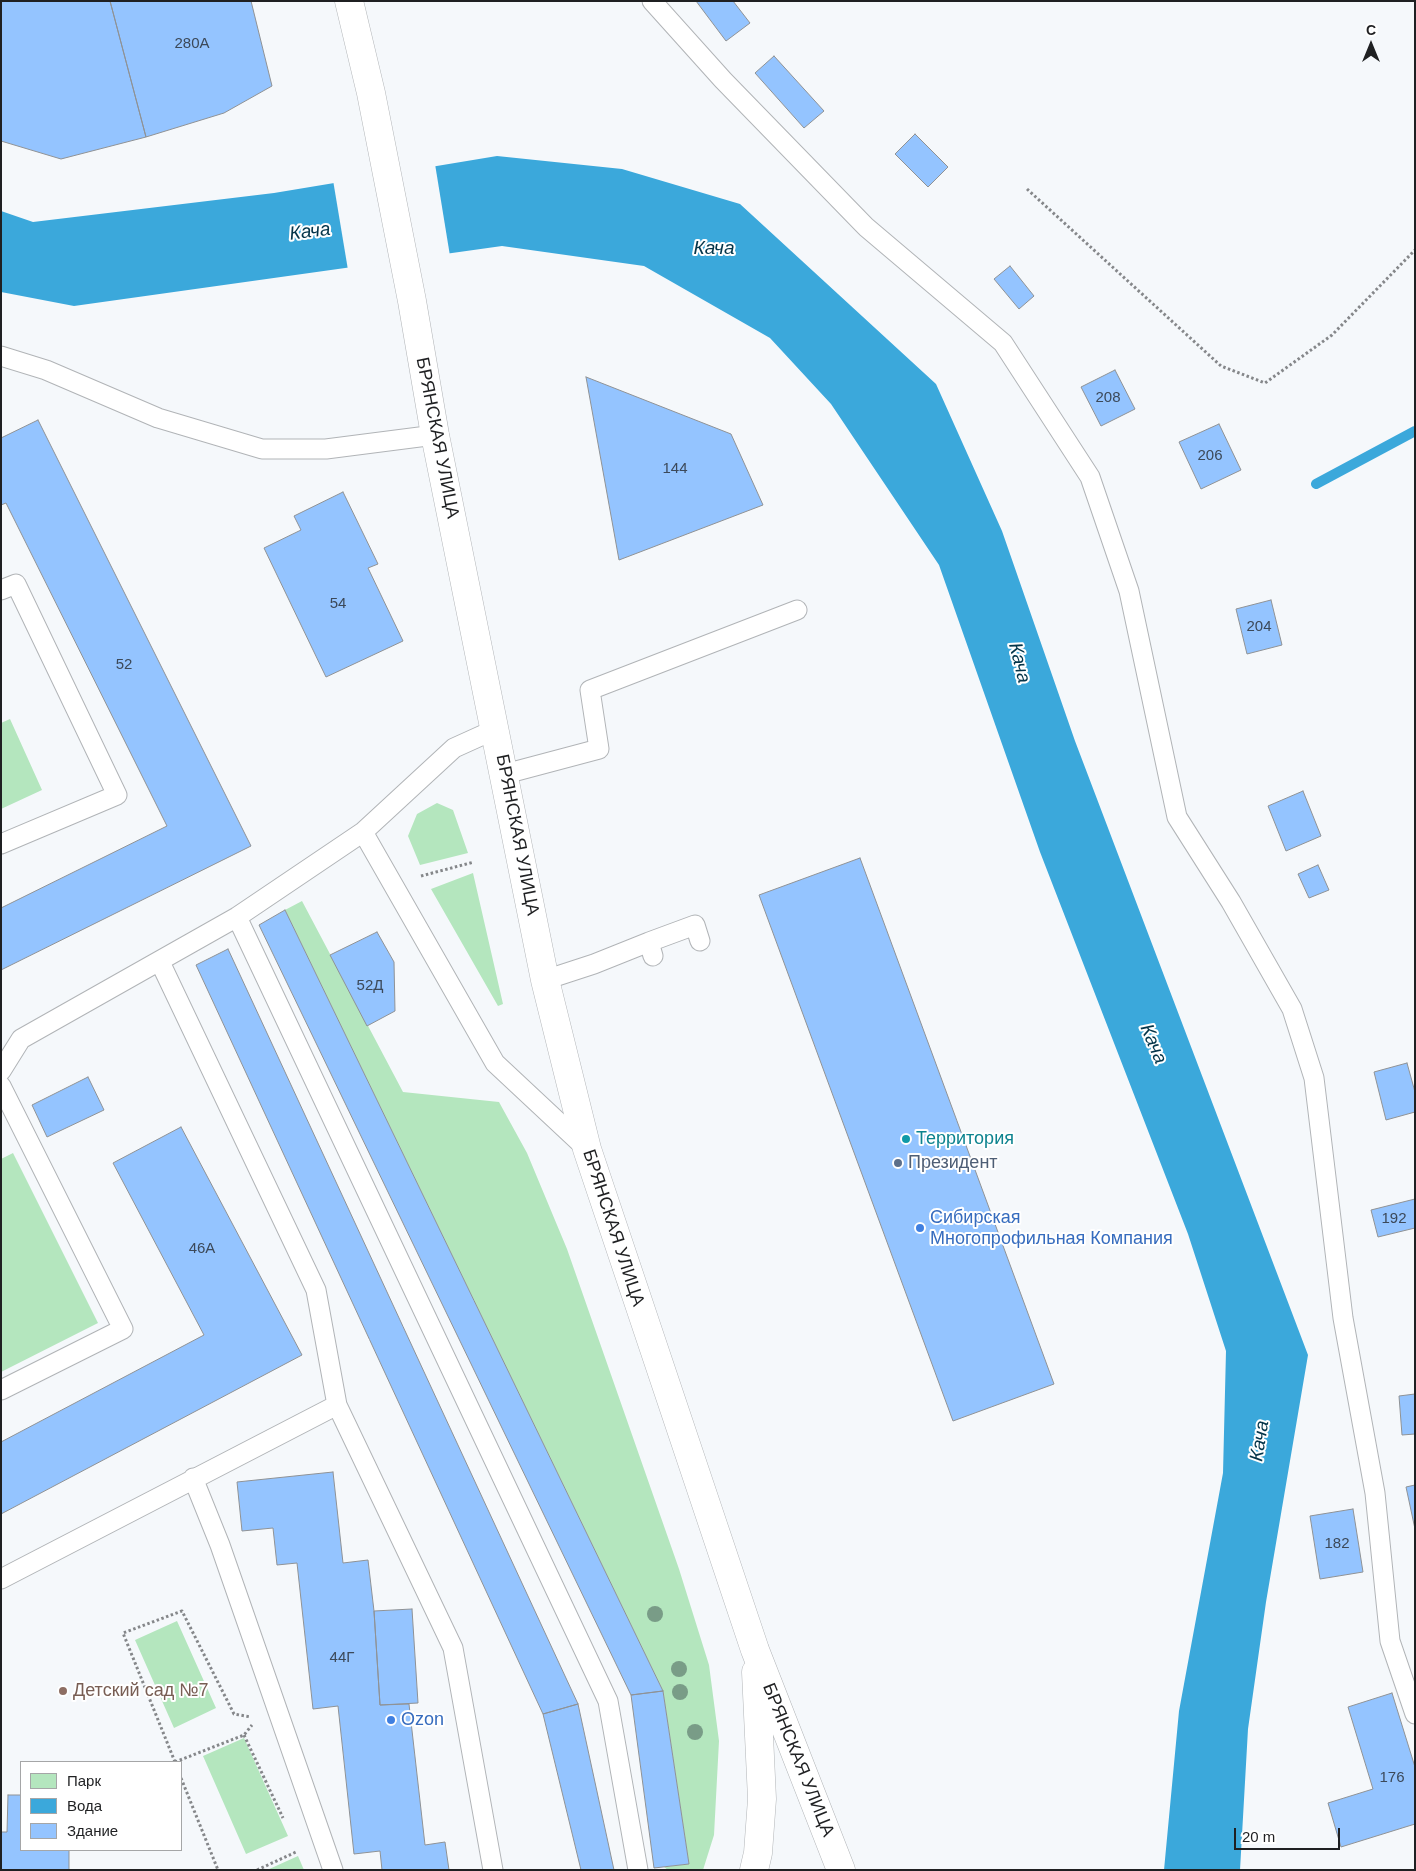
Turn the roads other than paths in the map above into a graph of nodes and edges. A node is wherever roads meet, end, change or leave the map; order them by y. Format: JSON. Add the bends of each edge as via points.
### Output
{"nodes":[{"id":1,"x":350,"y":1,"type":"edge"},
{"id":2,"x":652,"y":1,"type":"edge"},
{"id":3,"x":1,"y":356,"type":"edge"},
{"id":4,"x":435,"y":435,"type":"junction"},
{"id":5,"x":1,"y":590,"type":"edge"},
{"id":6,"x":796,"y":610,"type":"dead end"},
{"id":7,"x":496,"y":729,"type":"junction"},
{"id":8,"x":505,"y":774,"type":"junction"},
{"id":9,"x":363,"y":832,"type":"junction"},
{"id":10,"x":1,"y":844,"type":"edge"},
{"id":11,"x":237,"y":917,"type":"junction"},
{"id":12,"x":700,"y":941,"type":"dead end"},
{"id":13,"x":160,"y":962,"type":"junction"},
{"id":14,"x":546,"y":980,"type":"junction"},
{"id":15,"x":1,"y":1071,"type":"edge"},
{"id":16,"x":1,"y":1086,"type":"edge"},
{"id":17,"x":586,"y":1149,"type":"junction"},
{"id":18,"x":1,"y":1390,"type":"edge"},
{"id":19,"x":337,"y":1405,"type":"junction"},
{"id":20,"x":194,"y":1478,"type":"junction"},
{"id":21,"x":1,"y":1579,"type":"edge"},
{"id":22,"x":755,"y":1650,"type":"junction"},
{"id":23,"x":1415,"y":1714,"type":"edge"},
{"id":24,"x":333,"y":1870,"type":"edge"},
{"id":25,"x":493,"y":1870,"type":"edge"},
{"id":26,"x":638,"y":1870,"type":"edge"},
{"id":27,"x":754,"y":1870,"type":"edge"},
{"id":28,"x":842,"y":1870,"type":"edge"}],
"edges":[{"from":1,"to":4,"type":"highway","name":"БРЯНСКАЯ УЛИЦА","via":[[412,301]]},
{"from":2,"to":23,"type":"lane","via":[[723,80],[866,227],[1003,343],[1090,477],[1129,591],[1177,817],[1231,902],[1292,1009],[1314,1078],[1343,1318],[1375,1494],[1390,1641]]},
{"from":3,"to":4,"type":"lane","via":[[46,370],[158,418],[262,449],[326,449]]},
{"from":4,"to":7,"type":"highway","name":"БРЯНСКАЯ УЛИЦА"},
{"from":5,"to":10,"type":"lane","via":[[16,584],[117,795]]},
{"from":6,"to":8,"type":"lane","via":[[590,690],[600,749]]},
{"from":7,"to":8,"type":"highway","name":"БРЯНСКАЯ УЛИЦА"},
{"from":7,"to":9,"type":"lane","via":[[454,748]]},
{"from":8,"to":14,"type":"highway","name":"БРЯНСКАЯ УЛИЦА"},
{"from":9,"to":11,"type":"lane"},
{"from":9,"to":17,"type":"lane","via":[[495,1064]]},
{"from":11,"to":13,"type":"lane"},
{"from":11,"to":26,"type":"lane","via":[[608,1701]]},
{"from":12,"to":14,"type":"lane","via":[[695,925],[651,949]]},
{"from":13,"to":15,"type":"lane","via":[[21,1039]]},
{"from":13,"to":19,"type":"lane","via":[[316,1290]]},
{"from":14,"to":17,"type":"highway","name":"БРЯНСКАЯ УЛИЦА"},
{"from":16,"to":18,"type":"lane","via":[[123,1329]]},
{"from":17,"to":22,"type":"highway","name":"БРЯНСКАЯ УЛИЦА"},
{"from":19,"to":20,"type":"lane"},
{"from":19,"to":25,"type":"lane","via":[[453,1648]]},
{"from":20,"to":21,"type":"lane"},
{"from":20,"to":24,"type":"lane"},
{"from":22,"to":27,"type":"highway","name":"БРЯНСКАЯ УЛИЦА","via":[[762,1799]]},
{"from":22,"to":28,"type":"highway","name":"БРЯНСКАЯ УЛИЦА"}]}
